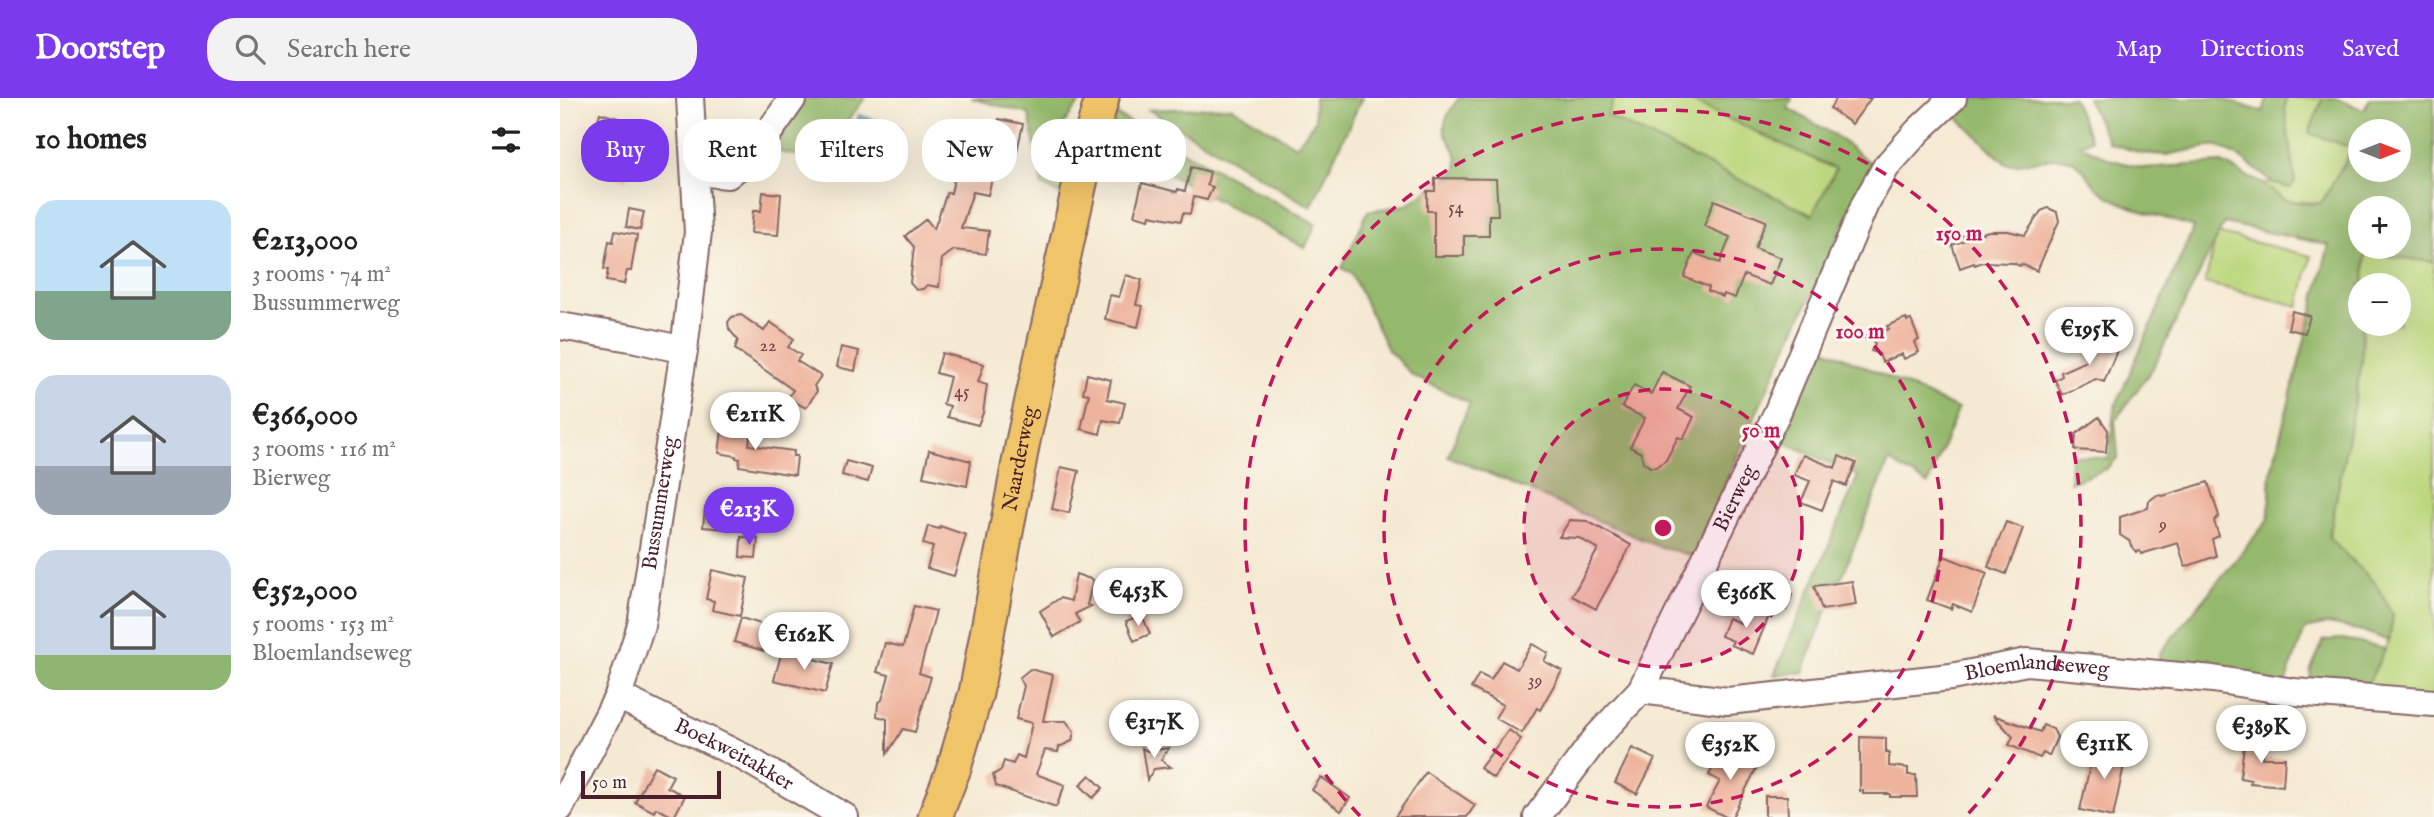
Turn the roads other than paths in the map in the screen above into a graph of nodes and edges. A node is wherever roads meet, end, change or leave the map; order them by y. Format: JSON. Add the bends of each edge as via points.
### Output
{"nodes":[{"id":1,"x":690,"y":98,"type":"edge"},
{"id":2,"x":793,"y":98,"type":"edge"},
{"id":3,"x":1101,"y":98,"type":"edge"},
{"id":4,"x":1953,"y":98,"type":"edge"},
{"id":5,"x":692,"y":119,"type":"edge"},
{"id":6,"x":778,"y":119,"type":"edge"},
{"id":7,"x":696,"y":182,"type":"edge"},
{"id":8,"x":560,"y":326,"type":"edge"},
{"id":9,"x":684,"y":350,"type":"junction"},
{"id":10,"x":1641,"y":690,"type":"junction"},
{"id":11,"x":618,"y":696,"type":"junction"},
{"id":12,"x":2434,"y":703,"type":"edge"},
{"id":13,"x":560,"y":808,"type":"edge"},
{"id":14,"x":845,"y":817,"type":"edge"},
{"id":15,"x":935,"y":817,"type":"edge"},
{"id":16,"x":1537,"y":817,"type":"edge"}],
"edges":[{"from":1,"to":5,"type":"street","name":"Bussummerweg"},
{"from":2,"to":6,"type":"street"},
{"from":3,"to":15,"type":"main road","name":"Naarderweg","via":[[1023,441],[976,693]]},
{"from":4,"to":10,"type":"street","name":"Bierweg","via":[[1886,167],[1865,204],[1777,413]]},
{"from":7,"to":9,"type":"street","name":"Bussummerweg","via":[[698,232]]},
{"from":8,"to":9,"type":"street"},
{"from":9,"to":11,"type":"street","name":"Bussummerweg","via":[[641,625]]},
{"from":10,"to":12,"type":"street","name":"Bloemlandseweg","via":[[1728,701],[1951,677],[2027,662]]},
{"from":10,"to":16,"type":"street","name":"Bierweg","via":[[1597,737]]},
{"from":11,"to":13,"type":"street","name":"Bussummerweg"},
{"from":11,"to":14,"type":"street","name":"Boekweitakker","via":[[745,758]]}]}
